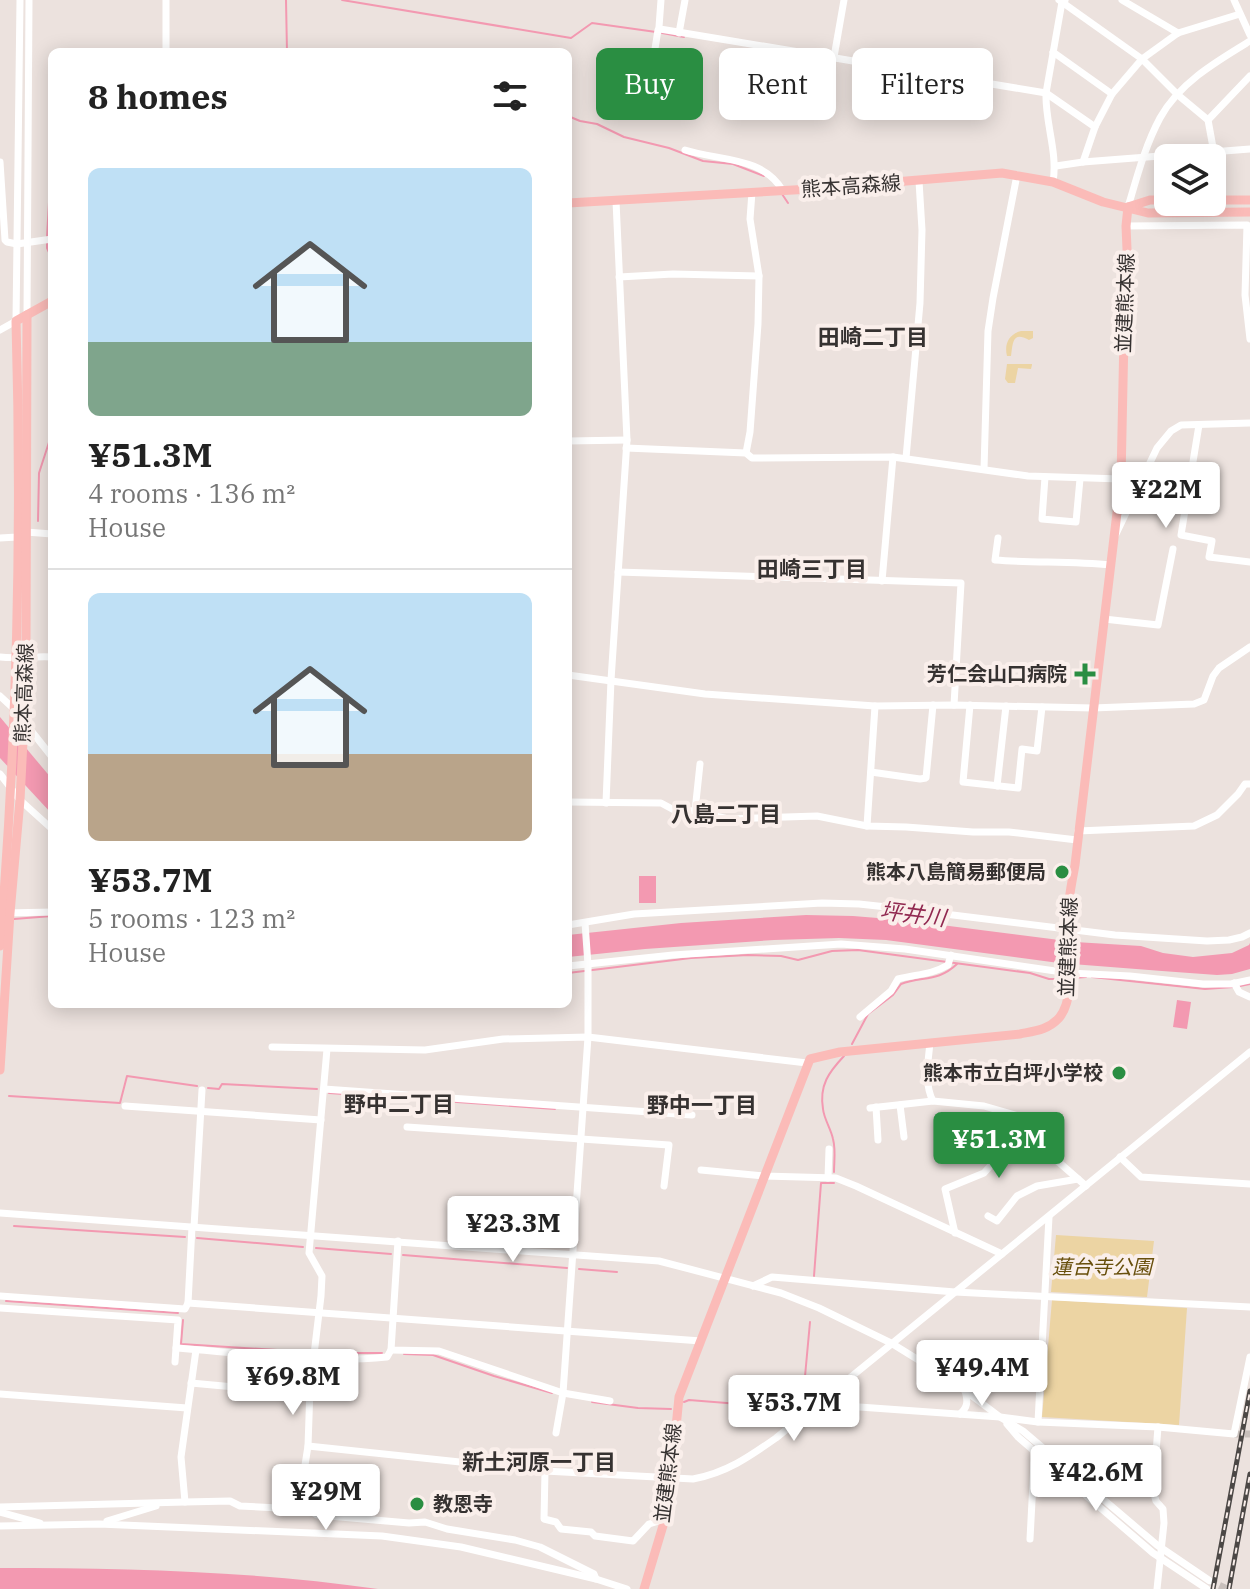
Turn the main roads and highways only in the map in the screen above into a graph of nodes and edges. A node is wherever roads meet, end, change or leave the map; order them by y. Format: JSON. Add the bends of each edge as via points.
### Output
{"nodes":[{"id":1,"x":1154,"y":200,"type":"edge"},
{"id":2,"x":1226,"y":200,"type":"edge"},
{"id":3,"x":1250,"y":200,"type":"edge"},
{"id":4,"x":572,"y":203,"type":"edge"},
{"id":5,"x":1128,"y":207,"type":"junction"},
{"id":6,"x":1250,"y":212,"type":"edge"},
{"id":7,"x":48,"y":303,"type":"edge"},
{"id":8,"x":27,"y":315,"type":"junction"},
{"id":9,"x":22,"y":534,"type":"junction"},
{"id":10,"x":20,"y":657,"type":"junction"},
{"id":11,"x":4,"y":913,"type":"edge"},
{"id":12,"x":0,"y":946,"type":"edge"},
{"id":13,"x":0,"y":1070,"type":"edge"},
{"id":14,"x":644,"y":1589,"type":"edge"}],
"edges":[{"from":1,"to":5,"type":"main road","name":"熊本高森線"},
{"from":2,"to":3,"type":"main road"},
{"from":4,"to":5,"type":"main road","name":"熊本高森線","via":[[1002,173],[1053,182]]},
{"from":5,"to":6,"type":"main road","name":"熊本高森線","via":[[1148,213]]},
{"from":5,"to":14,"type":"main road","name":"並建熊本線","via":[[1121,479],[1069,898],[1065,1009],[1046,1029],[831,1053],[807,1063],[679,1397],[665,1519]]},
{"from":7,"to":8,"type":"main road"},
{"from":8,"to":9,"type":"main road","name":"熊本高森線"},
{"from":8,"to":9,"type":"main road","name":"熊本高森線","via":[[16,321]]},
{"from":9,"to":10,"type":"main road","name":"熊本高森線"},
{"from":10,"to":11,"type":"main road","name":"熊本高森線"},
{"from":10,"to":11,"type":"main road","name":"熊本高森線","via":[[20,800]]},
{"from":11,"to":12,"type":"main road","name":"熊本高森線"},
{"from":11,"to":13,"type":"main road","name":"熊本高森線"}]}
